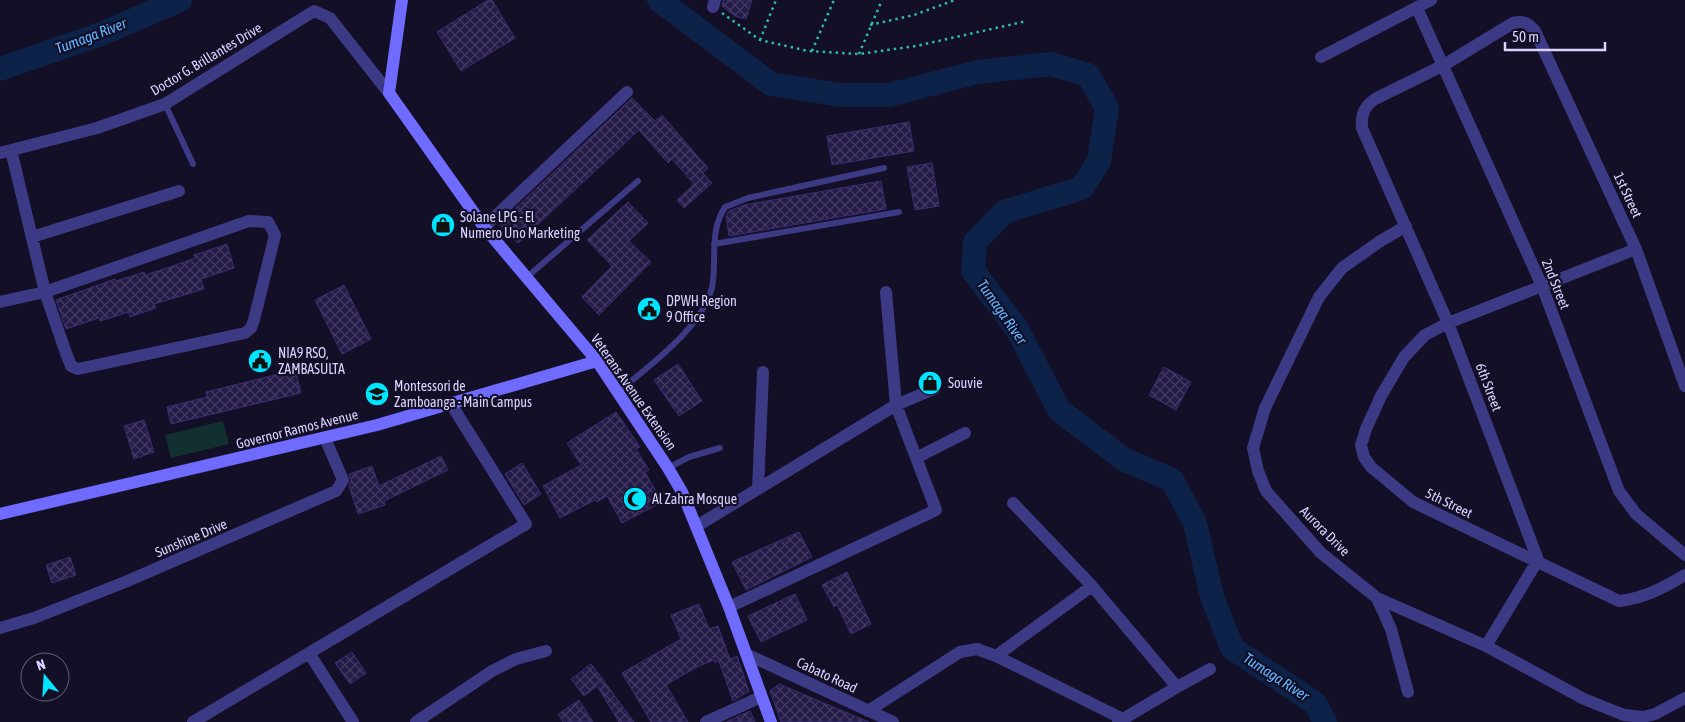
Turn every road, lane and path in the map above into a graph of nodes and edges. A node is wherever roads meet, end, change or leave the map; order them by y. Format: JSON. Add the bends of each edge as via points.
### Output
{"nodes":[{"id":1,"x":402,"y":0,"type":"edge"},
{"id":2,"x":776,"y":0,"type":"edge"},
{"id":3,"x":834,"y":0,"type":"edge"},
{"id":4,"x":882,"y":0,"type":"edge"},
{"id":5,"x":955,"y":0,"type":"edge"},
{"id":6,"x":1431,"y":0,"type":"edge"},
{"id":7,"x":714,"y":3,"type":"edge"},
{"id":8,"x":1417,"y":8,"type":"junction"},
{"id":9,"x":1027,"y":21,"type":"dead end"},
{"id":10,"x":870,"y":25,"type":"junction"},
{"id":11,"x":760,"y":40,"type":"junction"},
{"id":12,"x":812,"y":51,"type":"junction"},
{"id":13,"x":859,"y":54,"type":"junction"},
{"id":14,"x":1321,"y":57,"type":"dead end"},
{"id":15,"x":1444,"y":65,"type":"junction"},
{"id":16,"x":627,"y":92,"type":"dead end"},
{"id":17,"x":389,"y":93,"type":"junction"},
{"id":18,"x":165,"y":104,"type":"junction"},
{"id":19,"x":6,"y":151,"type":"edge"},
{"id":20,"x":193,"y":164,"type":"dead end"},
{"id":21,"x":884,"y":168,"type":"dead end"},
{"id":22,"x":638,"y":181,"type":"dead end"},
{"id":23,"x":179,"y":191,"type":"dead end"},
{"id":24,"x":899,"y":212,"type":"dead end"},
{"id":25,"x":1406,"y":226,"type":"junction"},
{"id":26,"x":484,"y":227,"type":"junction"},
{"id":27,"x":32,"y":237,"type":"junction"},
{"id":28,"x":714,"y":244,"type":"junction"},
{"id":29,"x":1636,"y":249,"type":"junction"},
{"id":30,"x":527,"y":277,"type":"junction"},
{"id":31,"x":1542,"y":286,"type":"junction"},
{"id":32,"x":45,"y":292,"type":"junction"},
{"id":33,"x":886,"y":292,"type":"dead end"},
{"id":34,"x":0,"y":302,"type":"edge"},
{"id":35,"x":1448,"y":323,"type":"junction"},
{"id":36,"x":597,"y":360,"type":"junction"},
{"id":37,"x":763,"y":372,"type":"dead end"},
{"id":38,"x":1685,"y":386,"type":"edge"},
{"id":39,"x":934,"y":389,"type":"dead end"},
{"id":40,"x":618,"y":392,"type":"junction"},
{"id":41,"x":451,"y":404,"type":"junction"},
{"id":42,"x":896,"y":405,"type":"junction"},
{"id":43,"x":965,"y":432,"type":"dead end"},
{"id":44,"x":325,"y":438,"type":"junction"},
{"id":45,"x":720,"y":448,"type":"dead end"},
{"id":46,"x":916,"y":458,"type":"junction"},
{"id":47,"x":668,"y":468,"type":"junction"},
{"id":48,"x":758,"y":489,"type":"junction"},
{"id":49,"x":1013,"y":503,"type":"dead end"},
{"id":50,"x":0,"y":514,"type":"edge"},
{"id":51,"x":697,"y":526,"type":"junction"},
{"id":52,"x":1685,"y":555,"type":"edge"},
{"id":53,"x":1538,"y":560,"type":"junction"},
{"id":54,"x":1685,"y":574,"type":"edge"},
{"id":55,"x":1092,"y":586,"type":"junction"},
{"id":56,"x":1377,"y":598,"type":"junction"},
{"id":57,"x":730,"y":607,"type":"junction"},
{"id":58,"x":0,"y":628,"type":"edge"},
{"id":59,"x":1486,"y":646,"type":"junction"},
{"id":60,"x":546,"y":651,"type":"dead end"},
{"id":61,"x":310,"y":652,"type":"junction"},
{"id":62,"x":748,"y":655,"type":"junction"},
{"id":63,"x":996,"y":656,"type":"junction"},
{"id":64,"x":1210,"y":669,"type":"dead end"},
{"id":65,"x":1177,"y":687,"type":"junction"},
{"id":66,"x":1408,"y":692,"type":"dead end"},
{"id":67,"x":761,"y":697,"type":"junction"},
{"id":68,"x":1685,"y":698,"type":"edge"},
{"id":69,"x":868,"y":710,"type":"junction"},
{"id":70,"x":1620,"y":718,"type":"edge"},
{"id":71,"x":1641,"y":719,"type":"edge"},
{"id":72,"x":1121,"y":720,"type":"edge"},
{"id":73,"x":193,"y":722,"type":"edge"},
{"id":74,"x":353,"y":722,"type":"edge"},
{"id":75,"x":416,"y":722,"type":"edge"},
{"id":76,"x":706,"y":722,"type":"edge"},
{"id":77,"x":771,"y":722,"type":"edge"},
{"id":78,"x":893,"y":722,"type":"edge"}],
"edges":[{"from":1,"to":17,"type":"main road"},
{"from":2,"to":11,"type":"path"},
{"from":3,"to":12,"type":"path"},
{"from":4,"to":10,"type":"path"},
{"from":5,"to":10,"type":"path","via":[[914,15]]},
{"from":6,"to":8,"type":"street"},
{"from":7,"to":11,"type":"path"},
{"from":8,"to":14,"type":"street"},
{"from":8,"to":15,"type":"street","name":"2nd Street"},
{"from":9,"to":13,"type":"path","via":[[916,46]]},
{"from":10,"to":13,"type":"path"},
{"from":11,"to":12,"type":"path"},
{"from":12,"to":13,"type":"path"},
{"from":15,"to":25,"type":"street","name":"6th Street","via":[[1375,99],[1366,105],[1361,116],[1362,128]]},
{"from":15,"to":29,"type":"street","name":"1st Street","via":[[1513,23],[1528,24],[1535,31]]},
{"from":15,"to":31,"type":"street","name":"2nd Street"},
{"from":16,"to":26,"type":"street"},
{"from":17,"to":18,"type":"street","name":"Doctor G. Brillantes Drive","via":[[330,18],[314,11]]},
{"from":17,"to":26,"type":"main road","name":"Veterans Avenue Extension"},
{"from":18,"to":19,"type":"street","name":"Doctor G. Brillantes Drive","via":[[97,128]]},
{"from":18,"to":20,"type":"lane"},
{"from":19,"to":27,"type":"street"},
{"from":21,"to":28,"type":"lane","via":[[729,204],[717,221]]},
{"from":22,"to":30,"type":"lane"},
{"from":23,"to":27,"type":"street"},
{"from":24,"to":28,"type":"lane"},
{"from":25,"to":35,"type":"street","name":"6th Street"},
{"from":25,"to":56,"type":"street","name":"Aurora Drive","via":[[1342,268],[1319,297],[1265,408],[1253,448],[1266,491],[1321,553]]},
{"from":26,"to":30,"type":"main road","name":"Veterans Avenue Extension"},
{"from":27,"to":32,"type":"street"},
{"from":28,"to":40,"type":"lane","via":[[710,298],[681,336]]},
{"from":29,"to":31,"type":"street","name":"5th Street"},
{"from":29,"to":38,"type":"street","name":"1st Street"},
{"from":30,"to":36,"type":"main road","name":"Veterans Avenue Extension"},
{"from":31,"to":35,"type":"street","name":"5th Street"},
{"from":31,"to":52,"type":"street","name":"2nd Street","via":[[1619,491],[1636,514]]},
{"from":32,"to":32,"type":"street","via":[[71,366],[78,369],[230,337],[251,328],[275,236],[268,222],[249,221]]},
{"from":32,"to":34,"type":"street"},
{"from":33,"to":42,"type":"street"},
{"from":35,"to":53,"type":"street","name":"6th Street"},
{"from":35,"to":53,"type":"street","name":"5th Street","via":[[1425,335],[1404,357],[1366,429],[1361,445],[1364,458],[1413,502]]},
{"from":36,"to":40,"type":"main road","name":"Veterans Avenue Extension"},
{"from":36,"to":41,"type":"main road","name":"Governor Ramos Avenue"},
{"from":37,"to":48,"type":"street"},
{"from":39,"to":42,"type":"street"},
{"from":40,"to":47,"type":"main road","name":"Veterans Avenue Extension"},
{"from":41,"to":44,"type":"main road","name":"Governor Ramos Avenue"},
{"from":41,"to":61,"type":"street","via":[[526,524]]},
{"from":42,"to":46,"type":"street"},
{"from":42,"to":48,"type":"street"},
{"from":43,"to":46,"type":"street"},
{"from":44,"to":50,"type":"main road","name":"Governor Ramos Avenue"},
{"from":44,"to":58,"type":"street","name":"Sunshine Drive","via":[[343,480],[336,491],[125,582]]},
{"from":45,"to":47,"type":"lane","via":[[689,457]]},
{"from":46,"to":57,"type":"street","via":[[936,510]]},
{"from":47,"to":51,"type":"main road","name":"Veterans Avenue Extension"},
{"from":48,"to":51,"type":"street"},
{"from":49,"to":55,"type":"street"},
{"from":51,"to":57,"type":"main road","name":"Veterans Avenue Extension"},
{"from":53,"to":54,"type":"street","name":"5th Street","via":[[1619,601],[1656,592]]},
{"from":53,"to":59,"type":"street"},
{"from":55,"to":63,"type":"street"},
{"from":55,"to":65,"type":"street"},
{"from":56,"to":59,"type":"street","name":"Aurora Drive"},
{"from":56,"to":66,"type":"street","via":[[1391,628]]},
{"from":57,"to":62,"type":"main road","name":"Veterans Avenue Extension"},
{"from":59,"to":70,"type":"street","name":"Aurora Drive"},
{"from":60,"to":75,"type":"street","via":[[516,659],[492,671]]},
{"from":61,"to":73,"type":"street"},
{"from":61,"to":74,"type":"street"},
{"from":62,"to":67,"type":"main road","name":"Veterans Avenue Extension"},
{"from":62,"to":69,"type":"street","name":"Cabato Road"},
{"from":63,"to":69,"type":"street","via":[[977,649],[960,652]]},
{"from":63,"to":72,"type":"street"},
{"from":64,"to":65,"type":"street"},
{"from":65,"to":72,"type":"street"},
{"from":67,"to":76,"type":"street"},
{"from":67,"to":77,"type":"main road","name":"Veterans Avenue Extension"},
{"from":68,"to":71,"type":"street","name":"Aurora Drive","via":[[1666,710]]},
{"from":69,"to":78,"type":"street","name":"Cabato Road"},
{"from":70,"to":71,"type":"street","name":"Aurora Drive"}]}
